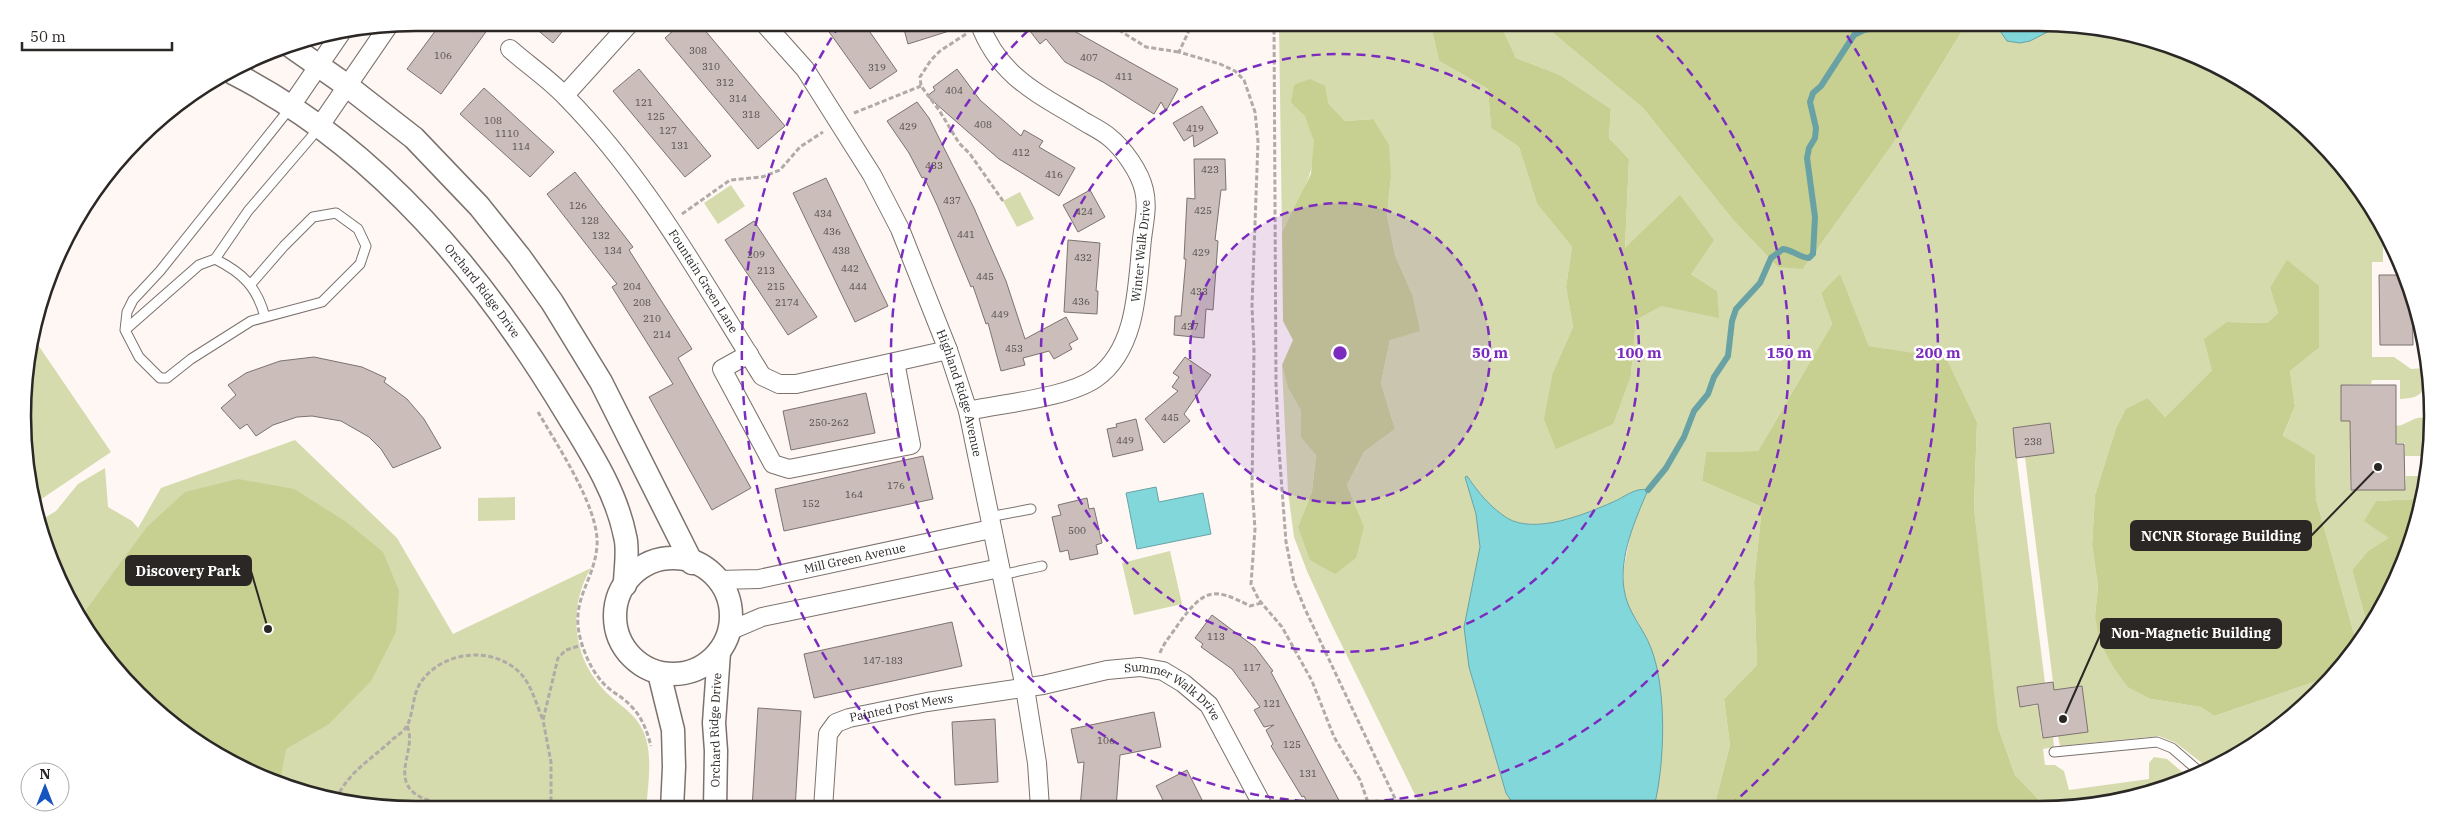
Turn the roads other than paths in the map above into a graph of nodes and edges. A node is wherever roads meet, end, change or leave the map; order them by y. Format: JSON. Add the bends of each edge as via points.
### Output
{"nodes":[{"id":1,"x":623,"y":31,"type":"edge"},
{"id":2,"x":771,"y":31,"type":"edge"},
{"id":3,"x":982,"y":31,"type":"edge"},
{"id":4,"x":383,"y":33,"type":"edge"},
{"id":5,"x":336,"y":40,"type":"edge"},
{"id":6,"x":510,"y":49,"type":"dead end"},
{"id":7,"x":297,"y":50,"type":"edge"},
{"id":8,"x":318,"y":65,"type":"junction"},
{"id":9,"x":238,"y":75,"type":"edge"},
{"id":10,"x":346,"y":85,"type":"junction"},
{"id":11,"x":564,"y":95,"type":"junction"},
{"id":12,"x":291,"y":106,"type":"junction"},
{"id":13,"x":320,"y":127,"type":"junction"},
{"id":14,"x":215,"y":259,"type":"junction"},
{"id":15,"x":251,"y":284,"type":"junction"},
{"id":16,"x":265,"y":317,"type":"junction"},
{"id":17,"x":125,"y":330,"type":"junction"},
{"id":18,"x":948,"y":350,"type":"junction"},
{"id":19,"x":749,"y":354,"type":"junction"},
{"id":20,"x":895,"y":362,"type":"junction"},
{"id":21,"x":968,"y":411,"type":"junction"},
{"id":22,"x":1030,"y":509,"type":"dead end"},
{"id":23,"x":990,"y":523,"type":"junction"},
{"id":24,"x":692,"y":563,"type":"junction"},
{"id":25,"x":1042,"y":566,"type":"dead end"},
{"id":26,"x":1001,"y":571,"type":"junction"},
{"id":27,"x":718,"y":580,"type":"junction"},
{"id":28,"x":625,"y":585,"type":"junction"},
{"id":29,"x":729,"y":630,"type":"junction"},
{"id":30,"x":719,"y":652,"type":"junction"},
{"id":31,"x":659,"y":673,"type":"junction"},
{"id":32,"x":1025,"y":688,"type":"junction"},
{"id":33,"x":2054,"y":752,"type":"dead end"},
{"id":34,"x":2195,"y":767,"type":"edge"},
{"id":35,"x":672,"y":801,"type":"edge"},
{"id":36,"x":715,"y":801,"type":"edge"},
{"id":37,"x":824,"y":801,"type":"edge"},
{"id":38,"x":1040,"y":801,"type":"edge"},
{"id":39,"x":1260,"y":801,"type":"edge"}],
"edges":[{"from":1,"to":11,"type":"street"},
{"from":2,"to":18,"type":"street","name":"Highland Ridge Avenue","via":[[805,69],[872,175],[900,229]]},
{"from":3,"to":21,"type":"street","name":"Winter Walk Drive","via":[[1005,69],[1032,90],[1110,137],[1132,164],[1144,189],[1146,213],[1129,328],[1116,358],[1096,378],[1068,391]]},
{"from":4,"to":10,"type":"street"},
{"from":5,"to":8,"type":"street"},
{"from":6,"to":11,"type":"street","name":"Fountain Green Lane"},
{"from":7,"to":8,"type":"street"},
{"from":8,"to":10,"type":"street"},
{"from":8,"to":12,"type":"street"},
{"from":9,"to":12,"type":"street","name":"Orchard Ridge Drive"},
{"from":10,"to":13,"type":"street"},
{"from":10,"to":24,"type":"street","via":[[414,138],[473,199],[552,302],[601,382]]},
{"from":11,"to":19,"type":"street","name":"Fountain Green Lane","via":[[606,142],[666,223]]},
{"from":12,"to":13,"type":"street","name":"Orchard Ridge Drive"},
{"from":12,"to":17,"type":"lane","via":[[160,272],[134,300],[127,312]]},
{"from":13,"to":14,"type":"lane","via":[[248,211]]},
{"from":13,"to":28,"type":"street","name":"Orchard Ridge Drive","via":[[385,181],[447,244],[531,354],[607,482],[626,537]]},
{"from":14,"to":15,"type":"lane"},
{"from":14,"to":17,"type":"lane","via":[[199,265]]},
{"from":15,"to":16,"type":"lane"},
{"from":15,"to":16,"type":"lane","via":[[312,217],[336,213],[358,229],[366,246],[360,264],[322,302]]},
{"from":16,"to":17,"type":"lane","via":[[227,334],[167,378],[160,378],[139,357]]},
{"from":18,"to":20,"type":"street","name":"Fountain Green Lane"},
{"from":18,"to":21,"type":"street","name":"Highland Ridge Avenue"},
{"from":19,"to":20,"type":"street","name":"Fountain Green Lane","via":[[762,376],[779,384],[796,384]]},
{"from":19,"to":20,"type":"street","via":[[722,369],[773,464],[789,469],[911,444]]},
{"from":21,"to":23,"type":"street","name":"Highland Ridge Avenue"},
{"from":22,"to":23,"type":"lane"},
{"from":23,"to":26,"type":"street","name":"Highland Ridge Avenue"},
{"from":23,"to":27,"type":"street","name":"Mill Green Avenue","via":[[759,579]]},
{"from":24,"to":27,"type":"street","via":[[702,566]]},
{"from":24,"to":28,"type":"street","via":[[676,558],[656,561],[642,567]]},
{"from":25,"to":26,"type":"lane"},
{"from":26,"to":29,"type":"street","via":[[762,617]]},
{"from":26,"to":32,"type":"street","name":"Highland Ridge Avenue"},
{"from":27,"to":29,"type":"street","via":[[730,603]]},
{"from":28,"to":31,"type":"street","via":[[616,602],[615,619],[622,644],[632,658]]},
{"from":29,"to":30,"type":"street"},
{"from":30,"to":31,"type":"street","via":[[705,665],[682,674]]},
{"from":30,"to":36,"type":"street","name":"Orchard Ridge Drive","via":[[714,723]]},
{"from":31,"to":35,"type":"street","via":[[673,730]]},
{"from":32,"to":37,"type":"street","name":"Painted Post Mews","via":[[927,702],[836,723],[828,734]]},
{"from":32,"to":38,"type":"street","name":"Highland Ridge Avenue"},
{"from":32,"to":39,"type":"street","name":"Summer Walk Drive","via":[[1107,670],[1140,667],[1163,671],[1209,705]]},
{"from":33,"to":34,"type":"lane","via":[[2157,742],[2172,748]]}]}
